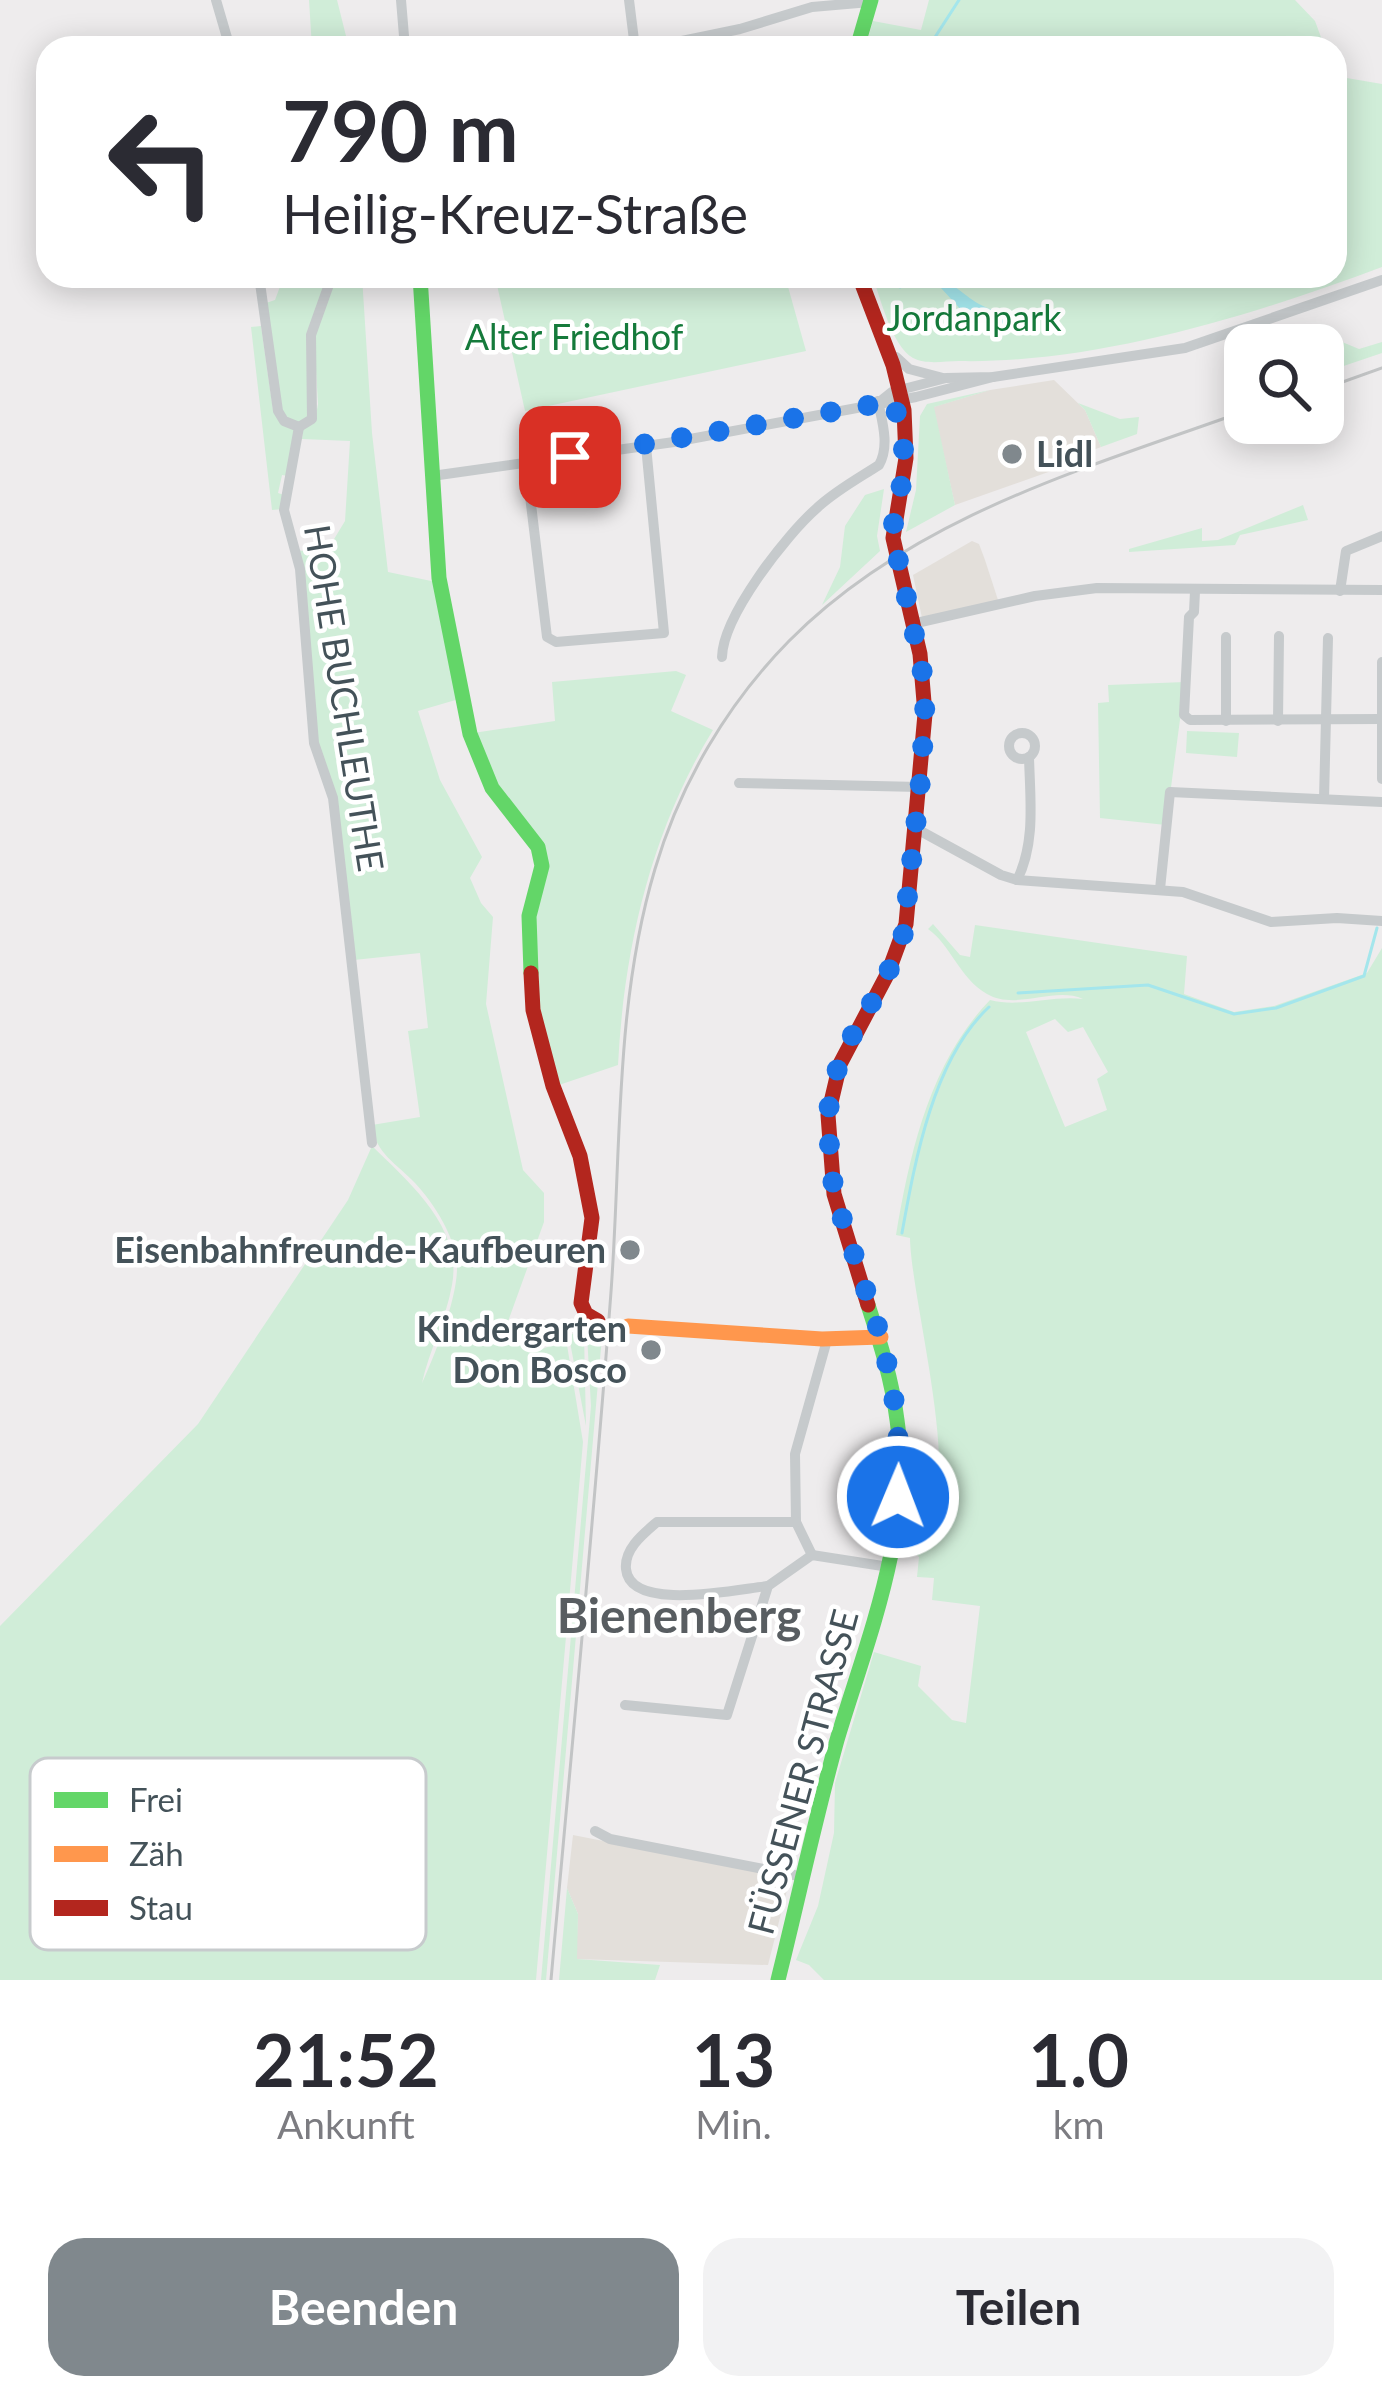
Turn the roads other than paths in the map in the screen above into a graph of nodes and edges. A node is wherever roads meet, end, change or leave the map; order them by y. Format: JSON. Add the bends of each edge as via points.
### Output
{"nodes":[{"id":1,"x":216,"y":0,"type":"edge"},
{"id":2,"x":418,"y":0,"type":"edge"},
{"id":3,"x":629,"y":0,"type":"edge"},
{"id":4,"x":401,"y":1,"type":"edge"},
{"id":5,"x":871,"y":1,"type":"edge"},
{"id":6,"x":226,"y":36,"type":"edge"},
{"id":7,"x":404,"y":36,"type":"edge"},
{"id":8,"x":634,"y":36,"type":"edge"},
{"id":9,"x":706,"y":36,"type":"edge"},
{"id":10,"x":861,"y":36,"type":"edge"},
{"id":11,"x":1382,"y":280,"type":"edge"},
{"id":12,"x":262,"y":288,"type":"edge"},
{"id":13,"x":328,"y":288,"type":"edge"},
{"id":14,"x":421,"y":288,"type":"edge"},
{"id":15,"x":864,"y":288,"type":"edge"},
{"id":16,"x":868,"y":300,"type":"junction"},
{"id":17,"x":891,"y":349,"type":"junction"},
{"id":18,"x":993,"y":377,"type":"junction"},
{"id":19,"x":946,"y":378,"type":"junction"},
{"id":20,"x":892,"y":397,"type":"junction"},
{"id":21,"x":299,"y":427,"type":"junction"},
{"id":22,"x":646,"y":446,"type":"junction"},
{"id":23,"x":526,"y":464,"type":"junction"},
{"id":24,"x":432,"y":476,"type":"junction"},
{"id":25,"x":1382,"y":536,"type":"edge"},
{"id":26,"x":1382,"y":590,"type":"edge"},
{"id":27,"x":1195,"y":591,"type":"junction"},
{"id":28,"x":1340,"y":591,"type":"junction"},
{"id":29,"x":912,"y":624,"type":"junction"},
{"id":30,"x":1279,"y":636,"type":"dead end"},
{"id":31,"x":1226,"y":637,"type":"dead end"},
{"id":32,"x":1328,"y":638,"type":"dead end"},
{"id":33,"x":722,"y":656,"type":"dead end"},
{"id":34,"x":1382,"y":662,"type":"edge"},
{"id":35,"x":1382,"y":719,"type":"edge"},
{"id":36,"x":1328,"y":720,"type":"junction"},
{"id":37,"x":1226,"y":721,"type":"junction"},
{"id":38,"x":1278,"y":721,"type":"junction"},
{"id":39,"x":1029,"y":757,"type":"dead end"},
{"id":40,"x":1382,"y":779,"type":"edge"},
{"id":41,"x":739,"y":783,"type":"dead end"},
{"id":42,"x":920,"y":787,"type":"junction"},
{"id":43,"x":1324,"y":799,"type":"junction"},
{"id":44,"x":1382,"y":802,"type":"edge"},
{"id":45,"x":915,"y":829,"type":"junction"},
{"id":46,"x":1017,"y":880,"type":"junction"},
{"id":47,"x":1160,"y":889,"type":"junction"},
{"id":48,"x":1382,"y":921,"type":"edge"},
{"id":49,"x":372,"y":1143,"type":"dead end"},
{"id":50,"x":598,"y":1321,"type":"dead end"},
{"id":51,"x":628,"y":1326,"type":"dead end"},
{"id":52,"x":881,"y":1337,"type":"junction"},
{"id":53,"x":827,"y":1340,"type":"junction"},
{"id":54,"x":796,"y":1522,"type":"junction"},
{"id":55,"x":812,"y":1555,"type":"junction"},
{"id":56,"x":889,"y":1567,"type":"junction"},
{"id":57,"x":768,"y":1586,"type":"junction"},
{"id":58,"x":625,"y":1705,"type":"dead end"},
{"id":59,"x":595,"y":1832,"type":"dead end"},
{"id":60,"x":804,"y":1877,"type":"junction"},
{"id":61,"x":778,"y":1980,"type":"edge"}],
"edges":[{"from":1,"to":6,"type":"street"},
{"from":2,"to":4,"type":"street"},
{"from":3,"to":8,"type":"street"},
{"from":4,"to":7,"type":"street"},
{"from":5,"to":9,"type":"street"},
{"from":5,"to":10,"type":"main road"},
{"from":11,"to":18,"type":"street","via":[[1185,347]]},
{"from":12,"to":21,"type":"street","via":[[278,411]]},
{"from":13,"to":21,"type":"street","name":"HOHE BUCHLEUTHE","via":[[311,335],[312,418]]},
{"from":14,"to":24,"type":"main road"},
{"from":15,"to":16,"type":"main road"},
{"from":16,"to":17,"type":"main road"},
{"from":16,"to":20,"type":"main road"},
{"from":17,"to":19,"type":"street","via":[[909,369]]},
{"from":17,"to":20,"type":"main road"},
{"from":18,"to":19,"type":"street"},
{"from":18,"to":20,"type":"street"},
{"from":19,"to":20,"type":"street"},
{"from":20,"to":22,"type":"street"},
{"from":20,"to":29,"type":"main road","name":"FÜSSENER STRASSE","via":[[906,462],[892,531]]},
{"from":20,"to":33,"type":"street","via":[[879,465],[803,521],[733,614]]},
{"from":21,"to":49,"type":"street","name":"HOHE BUCHLEUTHE","via":[[284,510],[300,569],[314,743],[332,798]]},
{"from":22,"to":23,"type":"street"},
{"from":22,"to":23,"type":"street","via":[[664,633],[547,638]]},
{"from":23,"to":24,"type":"street"},
{"from":24,"to":50,"type":"main road","via":[[440,578],[470,734],[492,788],[538,847],[542,866],[529,916],[533,1010],[589,1199],[592,1239],[581,1303]]},
{"from":25,"to":28,"type":"street","via":[[1346,550]]},
{"from":26,"to":28,"type":"street"},
{"from":27,"to":28,"type":"street"},
{"from":27,"to":29,"type":"street","via":[[1097,588]]},
{"from":27,"to":37,"type":"street","via":[[1184,715]]},
{"from":29,"to":42,"type":"main road","name":"FÜSSENER STRASSE","via":[[925,713]]},
{"from":30,"to":38,"type":"street"},
{"from":31,"to":37,"type":"street"},
{"from":32,"to":36,"type":"street"},
{"from":34,"to":35,"type":"street"},
{"from":35,"to":36,"type":"street"},
{"from":35,"to":40,"type":"street"},
{"from":36,"to":38,"type":"street"},
{"from":36,"to":43,"type":"street"},
{"from":37,"to":38,"type":"street"},
{"from":39,"to":46,"type":"street","via":[[1031,825]]},
{"from":41,"to":42,"type":"street"},
{"from":42,"to":45,"type":"main road","name":"FÜSSENER STRASSE"},
{"from":43,"to":44,"type":"street"},
{"from":43,"to":47,"type":"street","via":[[1170,792]]},
{"from":45,"to":46,"type":"street"},
{"from":45,"to":52,"type":"main road","name":"FÜSSENER STRASSE","via":[[903,936],[845,1048],[827,1118],[834,1193]]},
{"from":46,"to":47,"type":"street"},
{"from":47,"to":48,"type":"street","via":[[1271,922]]},
{"from":51,"to":53,"type":"main road"},
{"from":52,"to":53,"type":"main road"},
{"from":52,"to":56,"type":"main road","name":"FÜSSENER STRASSE","via":[[898,1425]]},
{"from":53,"to":54,"type":"street","via":[[796,1454]]},
{"from":54,"to":55,"type":"street"},
{"from":54,"to":57,"type":"street","via":[[656,1522],[625,1565],[635,1586],[655,1597]]},
{"from":55,"to":56,"type":"street"},
{"from":55,"to":57,"type":"street"},
{"from":56,"to":60,"type":"main road","name":"FÜSSENER STRASSE"},
{"from":57,"to":58,"type":"street","via":[[727,1715]]},
{"from":59,"to":60,"type":"street"},
{"from":60,"to":61,"type":"main road","name":"FÜSSENER STRASSE"}]}
